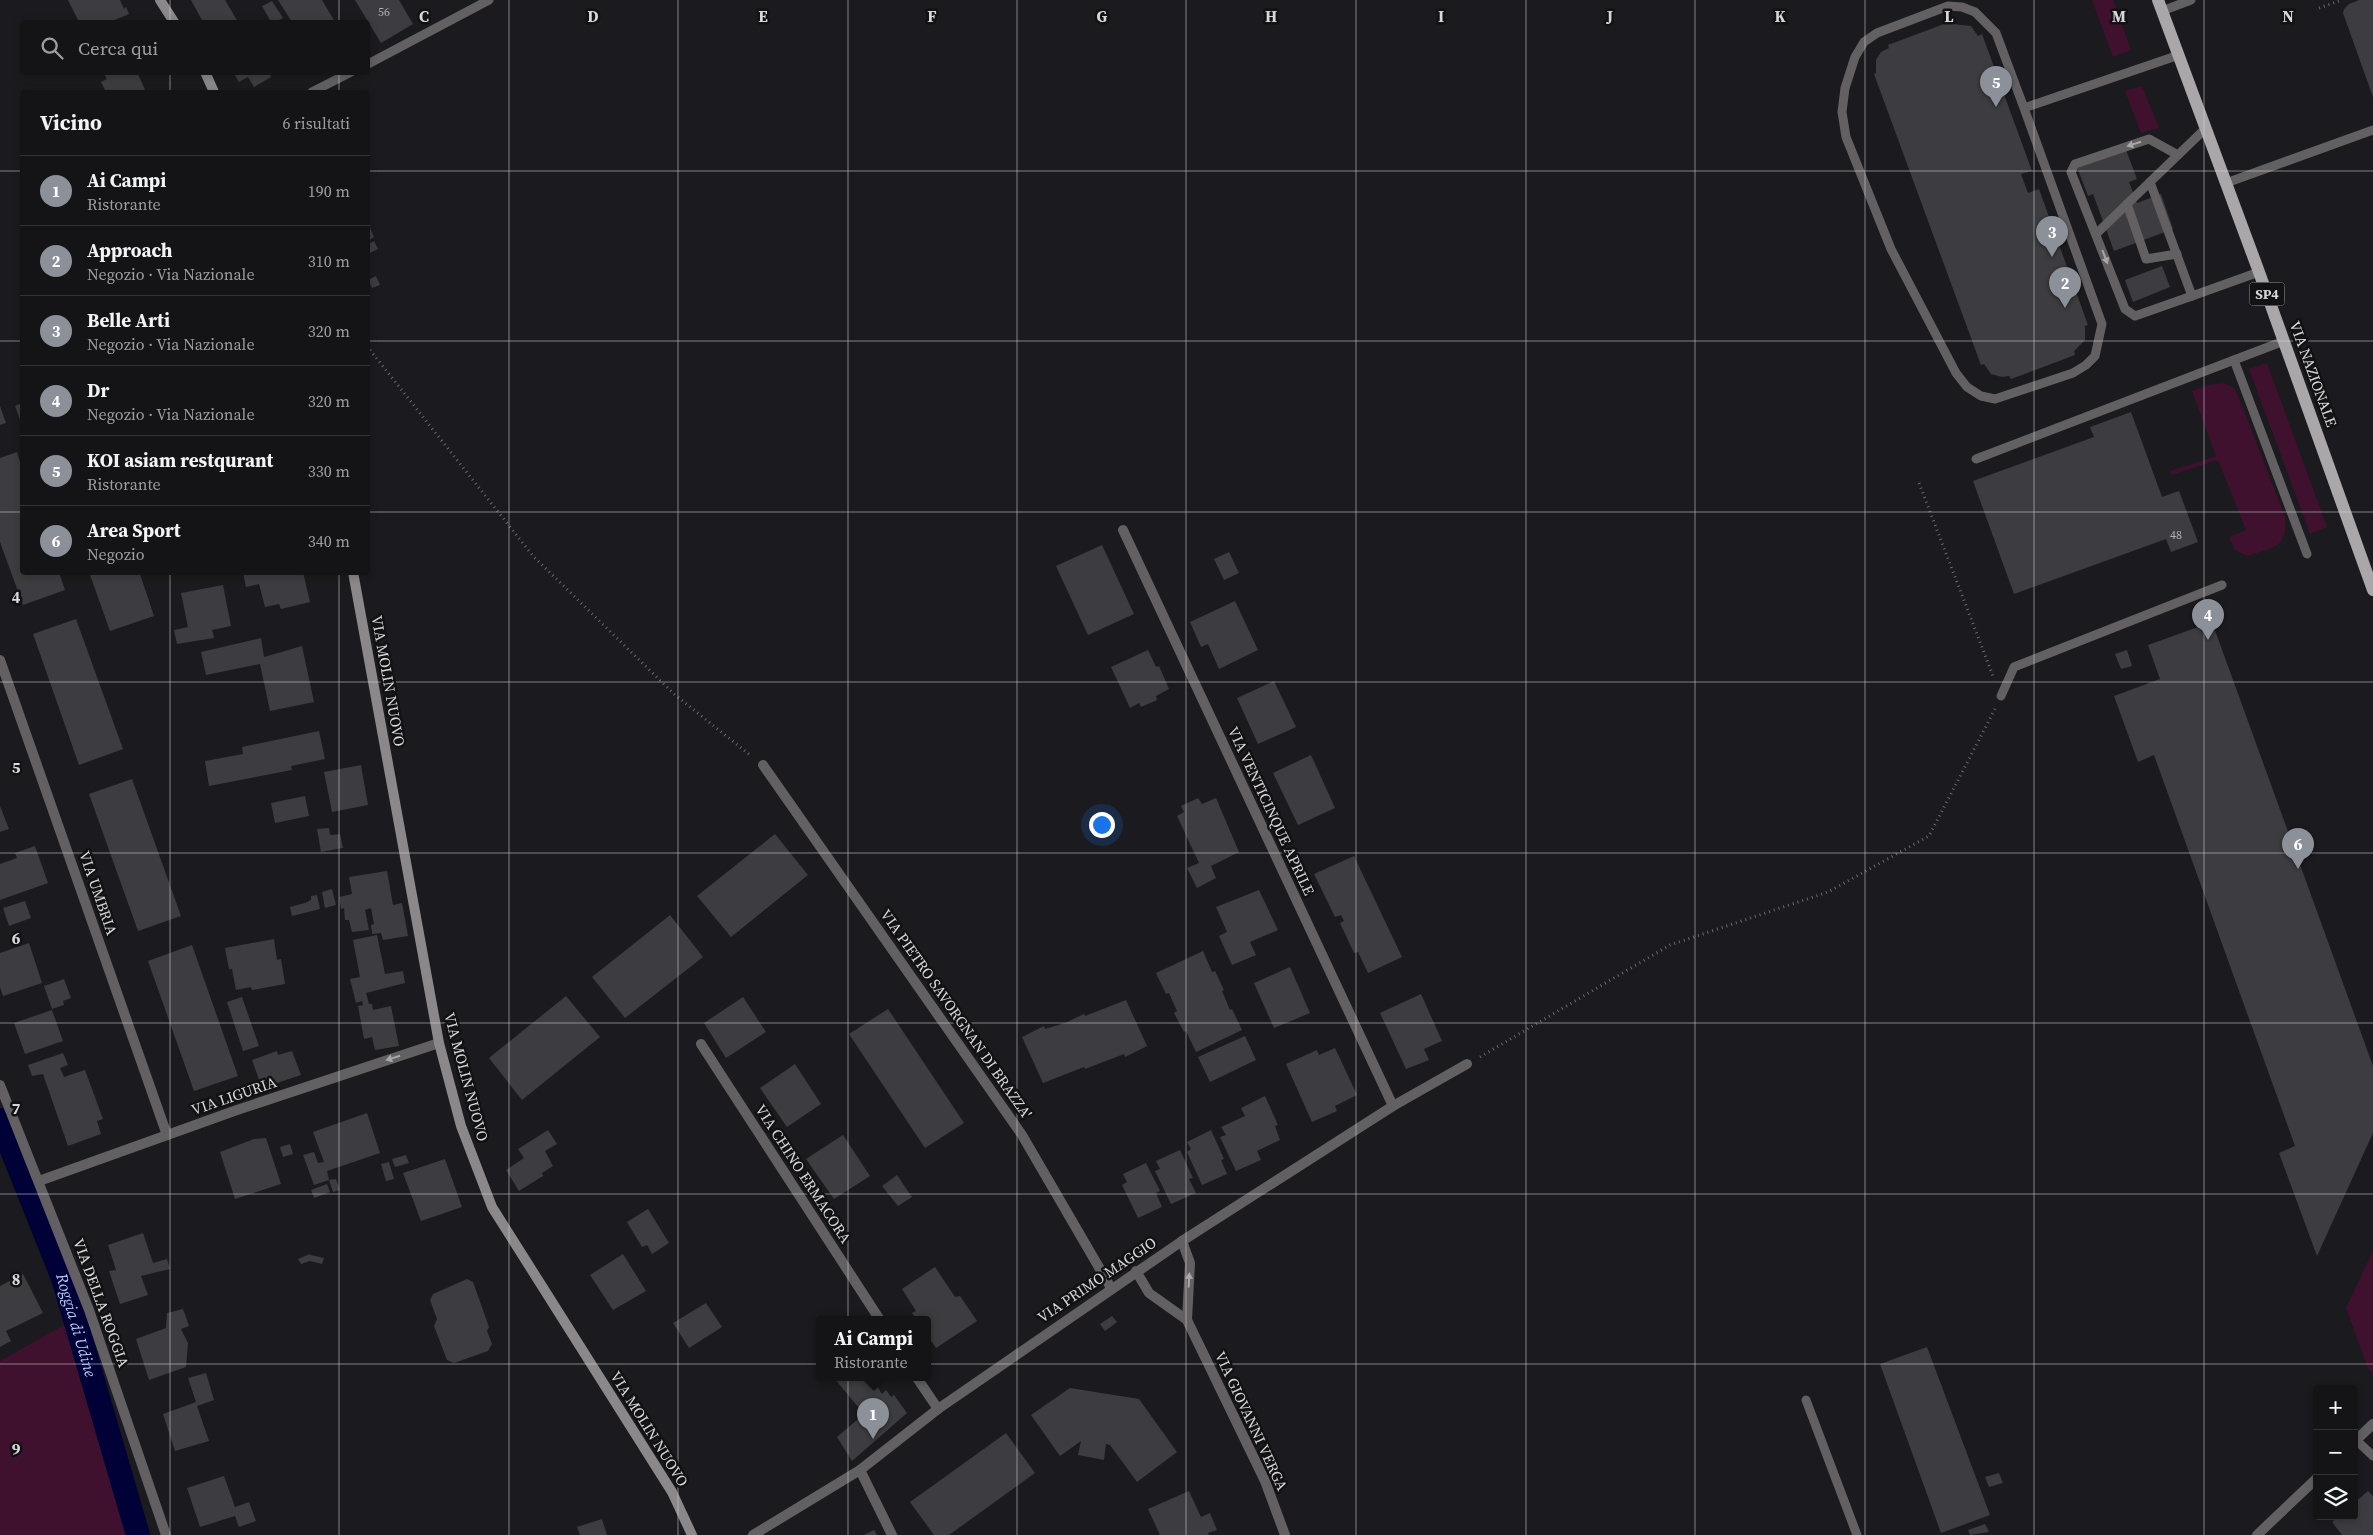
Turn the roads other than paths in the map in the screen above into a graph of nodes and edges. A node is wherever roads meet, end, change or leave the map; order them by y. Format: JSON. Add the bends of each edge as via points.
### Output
{"nodes":[{"id":1,"x":160,"y":0,"type":"edge"},
{"id":2,"x":489,"y":0,"type":"edge"},
{"id":3,"x":2191,"y":0,"type":"edge"},
{"id":4,"x":2160,"y":6,"type":"edge"},
{"id":5,"x":173,"y":20,"type":"edge"},
{"id":6,"x":2178,"y":55,"type":"junction"},
{"id":7,"x":370,"y":63,"type":"edge"},
{"id":8,"x":206,"y":75,"type":"edge"},
{"id":9,"x":345,"y":75,"type":"edge"},
{"id":10,"x":213,"y":90,"type":"edge"},
{"id":11,"x":316,"y":90,"type":"edge"},
{"id":12,"x":2024,"y":108,"type":"junction"},
{"id":13,"x":2206,"y":128,"type":"junction"},
{"id":14,"x":2373,"y":130,"type":"edge"},
{"id":15,"x":2178,"y":155,"type":"junction"},
{"id":16,"x":2150,"y":182,"type":"junction"},
{"id":17,"x":2226,"y":183,"type":"junction"},
{"id":18,"x":2126,"y":204,"type":"junction"},
{"id":19,"x":2096,"y":234,"type":"junction"},
{"id":20,"x":2177,"y":254,"type":"junction"},
{"id":21,"x":2259,"y":272,"type":"junction"},
{"id":22,"x":2192,"y":296,"type":"junction"},
{"id":23,"x":2284,"y":341,"type":"junction"},
{"id":24,"x":2234,"y":360,"type":"junction"},
{"id":25,"x":1976,"y":458,"type":"dead end"},
{"id":26,"x":1123,"y":530,"type":"dead end"},
{"id":27,"x":2307,"y":554,"type":"dead end"},
{"id":28,"x":354,"y":575,"type":"edge"},
{"id":29,"x":2222,"y":585,"type":"dead end"},
{"id":30,"x":2373,"y":590,"type":"edge"},
{"id":31,"x":0,"y":660,"type":"edge"},
{"id":32,"x":2001,"y":696,"type":"road end"},
{"id":33,"x":763,"y":765,"type":"road end"},
{"id":34,"x":439,"y":1043,"type":"junction"},
{"id":35,"x":701,"y":1044,"type":"dead end"},
{"id":36,"x":1467,"y":1064,"type":"road end"},
{"id":37,"x":0,"y":1085,"type":"edge"},
{"id":38,"x":1393,"y":1106,"type":"junction"},
{"id":39,"x":167,"y":1135,"type":"junction"},
{"id":40,"x":39,"y":1181,"type":"junction"},
{"id":41,"x":1182,"y":1241,"type":"junction"},
{"id":42,"x":1136,"y":1271,"type":"junction"},
{"id":43,"x":1111,"y":1288,"type":"junction"},
{"id":44,"x":877,"y":1316,"type":"edge"},
{"id":45,"x":1187,"y":1320,"type":"junction"},
{"id":46,"x":919,"y":1381,"type":"edge"},
{"id":47,"x":1806,"y":1400,"type":"dead end"},
{"id":48,"x":938,"y":1409,"type":"junction"},
{"id":49,"x":2373,"y":1424,"type":"edge"},
{"id":50,"x":2358,"y":1438,"type":"edge"},
{"id":51,"x":2358,"y":1444,"type":"edge"},
{"id":52,"x":2373,"y":1456,"type":"edge"},
{"id":53,"x":860,"y":1470,"type":"junction"},
{"id":54,"x":2313,"y":1482,"type":"edge"},
{"id":55,"x":166,"y":1535,"type":"edge"},
{"id":56,"x":692,"y":1535,"type":"edge"},
{"id":57,"x":753,"y":1535,"type":"edge"},
{"id":58,"x":892,"y":1535,"type":"edge"},
{"id":59,"x":1285,"y":1535,"type":"edge"},
{"id":60,"x":1857,"y":1535,"type":"edge"},
{"id":61,"x":2257,"y":1535,"type":"edge"}],
"edges":[{"from":1,"to":5,"type":"main road"},
{"from":2,"to":7,"type":"lane"},
{"from":3,"to":4,"type":"lane"},
{"from":4,"to":6,"type":"main road","name":"VIA NAZIONALE","number":"SP4"},
{"from":6,"to":12,"type":"lane"},
{"from":6,"to":13,"type":"main road","name":"VIA NAZIONALE","number":"SP4"},
{"from":8,"to":10,"type":"main road"},
{"from":9,"to":11,"type":"lane"},
{"from":12,"to":12,"type":"lane","via":[[1996,33],[1974,12],[1962,6],[1948,6],[1877,32],[1864,42],[1855,57],[1845,88],[1842,112],[1846,137],[1891,249],[1956,373],[1967,387],[1981,396],[1995,399],[2073,373],[2086,365],[2095,356],[2102,324]]},
{"from":13,"to":15,"type":"lane"},
{"from":13,"to":17,"type":"main road","name":"VIA NAZIONALE","number":"SP4"},
{"from":14,"to":17,"type":"lane"},
{"from":15,"to":16,"type":"lane"},
{"from":15,"to":19,"type":"lane","one_way":true,"via":[[2149,139],[2075,164],[2071,172]]},
{"from":16,"to":18,"type":"lane"},
{"from":16,"to":20,"type":"lane"},
{"from":17,"to":21,"type":"main road","name":"VIA NAZIONALE","number":"SP4"},
{"from":18,"to":19,"type":"lane"},
{"from":18,"to":20,"type":"lane","via":[[2146,259]]},
{"from":19,"to":22,"type":"lane","one_way":true,"via":[[2125,309],[2134,316]]},
{"from":20,"to":22,"type":"lane"},
{"from":21,"to":22,"type":"lane"},
{"from":21,"to":23,"type":"main road","name":"VIA NAZIONALE","number":"SP4"},
{"from":23,"to":24,"type":"lane"},
{"from":23,"to":30,"type":"main road","name":"VIA NAZIONALE","number":"SP4"},
{"from":24,"to":25,"type":"lane"},
{"from":24,"to":27,"type":"lane"},
{"from":26,"to":38,"type":"street","name":"VIA VENTICINQUE APRILE"},
{"from":28,"to":34,"type":"main road","name":"VIA MOLIN NUOVO"},
{"from":29,"to":32,"type":"lane","via":[[2014,667]]},
{"from":31,"to":39,"type":"street","name":"VIA UMBRIA"},
{"from":33,"to":43,"type":"street","name":"VIA PIETRO SAVORGNAN DI BRAZZA'","via":[[1022,1135]]},
{"from":34,"to":39,"type":"street","name":"VIA LIGURIA","one_way":true},
{"from":34,"to":56,"type":"main road","name":"VIA MOLIN NUOVO","via":[[461,1126],[492,1207],[672,1492]]},
{"from":35,"to":44,"type":"street","name":"VIA CHINO ERMACORA"},
{"from":36,"to":38,"type":"street","name":"VIA PRIMO MAGGIO"},
{"from":37,"to":40,"type":"street","name":"VIA DELLA ROGGIA"},
{"from":38,"to":41,"type":"street","name":"VIA PRIMO MAGGIO"},
{"from":39,"to":40,"type":"street","name":"VIA LIGURIA"},
{"from":40,"to":55,"type":"street","name":"VIA DELLA ROGGIA","via":[[89,1310]]},
{"from":41,"to":42,"type":"street","name":"VIA PRIMO MAGGIO"},
{"from":45,"to":41,"type":"street","name":"VIA GIOVANNI VERGA","one_way":true,"via":[[1190,1263]]},
{"from":42,"to":43,"type":"street","name":"VIA PRIMO MAGGIO"},
{"from":42,"to":45,"type":"street","name":"VIA GIOVANNI VERGA","via":[[1149,1293]]},
{"from":43,"to":48,"type":"street","name":"VIA PRIMO MAGGIO"},
{"from":45,"to":59,"type":"street","name":"VIA GIOVANNI VERGA","via":[[1265,1481]]},
{"from":46,"to":48,"type":"street"},
{"from":47,"to":60,"type":"lane"},
{"from":48,"to":53,"type":"street","name":"VIA PRIMO MAGGIO"},
{"from":49,"to":50,"type":"street"},
{"from":51,"to":52,"type":"lane"},
{"from":53,"to":57,"type":"street","name":"VIA PRIMO MAGGIO"},
{"from":53,"to":58,"type":"street"},
{"from":54,"to":61,"type":"street"}]}
